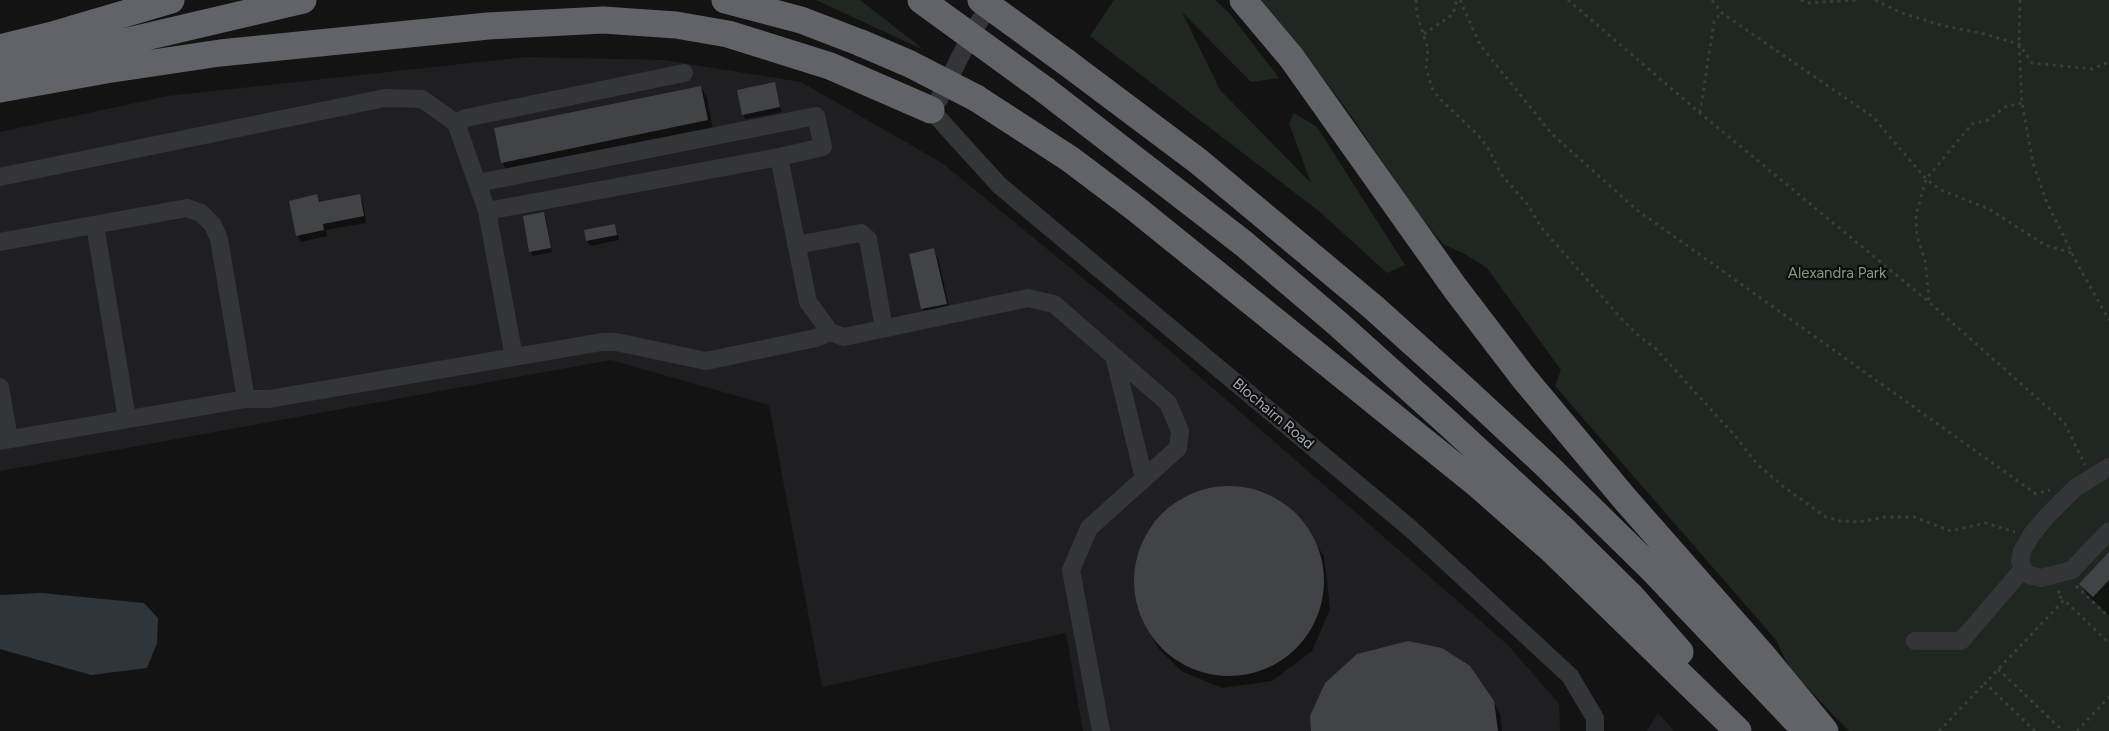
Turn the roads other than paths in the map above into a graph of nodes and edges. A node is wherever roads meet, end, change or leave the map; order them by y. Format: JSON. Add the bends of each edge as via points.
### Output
{"nodes":[{"id":1,"x":171,"y":0,"type":"edge"},
{"id":2,"x":303,"y":0,"type":"edge"},
{"id":3,"x":725,"y":0,"type":"edge"},
{"id":4,"x":921,"y":0,"type":"edge"},
{"id":5,"x":981,"y":0,"type":"edge"},
{"id":6,"x":994,"y":0,"type":"edge"},
{"id":7,"x":1243,"y":0,"type":"edge"},
{"id":8,"x":0,"y":48,"type":"edge"},
{"id":9,"x":0,"y":71,"type":"edge"},
{"id":10,"x":684,"y":73,"type":"dead end"},
{"id":11,"x":0,"y":89,"type":"edge"},
{"id":12,"x":931,"y":110,"type":"junction"},
{"id":13,"x":456,"y":123,"type":"junction"},
{"id":14,"x":779,"y":157,"type":"junction"},
{"id":15,"x":0,"y":177,"type":"edge"},
{"id":16,"x":478,"y":183,"type":"junction"},
{"id":17,"x":487,"y":211,"type":"junction"},
{"id":18,"x":95,"y":225,"type":"junction"},
{"id":19,"x":0,"y":242,"type":"edge"},
{"id":20,"x":796,"y":245,"type":"junction"},
{"id":21,"x":884,"y":328,"type":"junction"},
{"id":22,"x":830,"y":332,"type":"junction"},
{"id":23,"x":1114,"y":356,"type":"junction"},
{"id":24,"x":514,"y":357,"type":"junction"},
{"id":25,"x":0,"y":387,"type":"edge"},
{"id":26,"x":246,"y":399,"type":"junction"},
{"id":27,"x":127,"y":419,"type":"junction"},
{"id":28,"x":4,"y":440,"type":"edge"},
{"id":29,"x":2109,"y":467,"type":"edge"},
{"id":30,"x":1144,"y":478,"type":"junction"},
{"id":31,"x":2109,"y":531,"type":"edge"},
{"id":32,"x":2023,"y":569,"type":"junction"},
{"id":33,"x":1915,"y":641,"type":"dead end"},
{"id":34,"x":1101,"y":731,"type":"edge"},
{"id":35,"x":1595,"y":731,"type":"edge"},
{"id":36,"x":1738,"y":731,"type":"edge"},
{"id":37,"x":1751,"y":731,"type":"edge"},
{"id":38,"x":1806,"y":731,"type":"edge"},
{"id":39,"x":1825,"y":731,"type":"edge"}],
"edges":[{"from":1,"to":8,"type":"highway"},
{"from":2,"to":9,"type":"highway"},
{"from":3,"to":36,"type":"highway","bridge":true,"via":[[801,20],[910,64],[976,98],[1070,159],[1477,484],[1555,553]]},
{"from":4,"to":37,"type":"highway","bridge":true,"via":[[1098,130],[1242,243],[1448,423],[1630,596]]},
{"from":5,"to":38,"type":"highway","bridge":true,"via":[[1198,161],[1455,380],[1649,566]]},
{"from":6,"to":12,"type":"street"},
{"from":7,"to":39,"type":"highway","via":[[1290,57],[1523,377]]},
{"from":10,"to":13,"type":"street"},
{"from":11,"to":12,"type":"highway","via":[[145,63],[253,49],[455,29],[603,20],[728,34],[830,66]]},
{"from":12,"to":35,"type":"street","name":"Blochairn Road","via":[[999,185],[1411,529],[1570,676],[1595,718]]},
{"from":13,"to":15,"type":"street","via":[[422,99],[385,98]]},
{"from":13,"to":16,"type":"street"},
{"from":14,"to":16,"type":"street","via":[[823,147],[816,116]]},
{"from":14,"to":17,"type":"street"},
{"from":14,"to":20,"type":"street"},
{"from":16,"to":17,"type":"street"},
{"from":17,"to":24,"type":"street"},
{"from":18,"to":19,"type":"street"},
{"from":18,"to":26,"type":"street","via":[[187,208],[201,213],[213,225],[219,239]]},
{"from":18,"to":27,"type":"street"},
{"from":20,"to":21,"type":"street","via":[[861,233],[868,239]]},
{"from":20,"to":22,"type":"street","via":[[808,302]]},
{"from":21,"to":22,"type":"street","via":[[844,337]]},
{"from":21,"to":23,"type":"street","via":[[1028,298],[1054,304]]},
{"from":22,"to":24,"type":"street","via":[[706,361],[616,342]]},
{"from":23,"to":30,"type":"street"},
{"from":23,"to":30,"type":"street","via":[[1168,403],[1180,431],[1178,448]]},
{"from":24,"to":26,"type":"street","via":[[268,399]]},
{"from":25,"to":28,"type":"street"},
{"from":26,"to":27,"type":"street"},
{"from":27,"to":28,"type":"street"},
{"from":29,"to":32,"type":"street","via":[[2073,486],[2047,516],[2022,551]]},
{"from":30,"to":34,"type":"street","via":[[1089,528],[1071,570]]},
{"from":31,"to":32,"type":"street","via":[[2072,570],[2042,578]]},
{"from":32,"to":33,"type":"street","via":[[1961,640]]}]}
